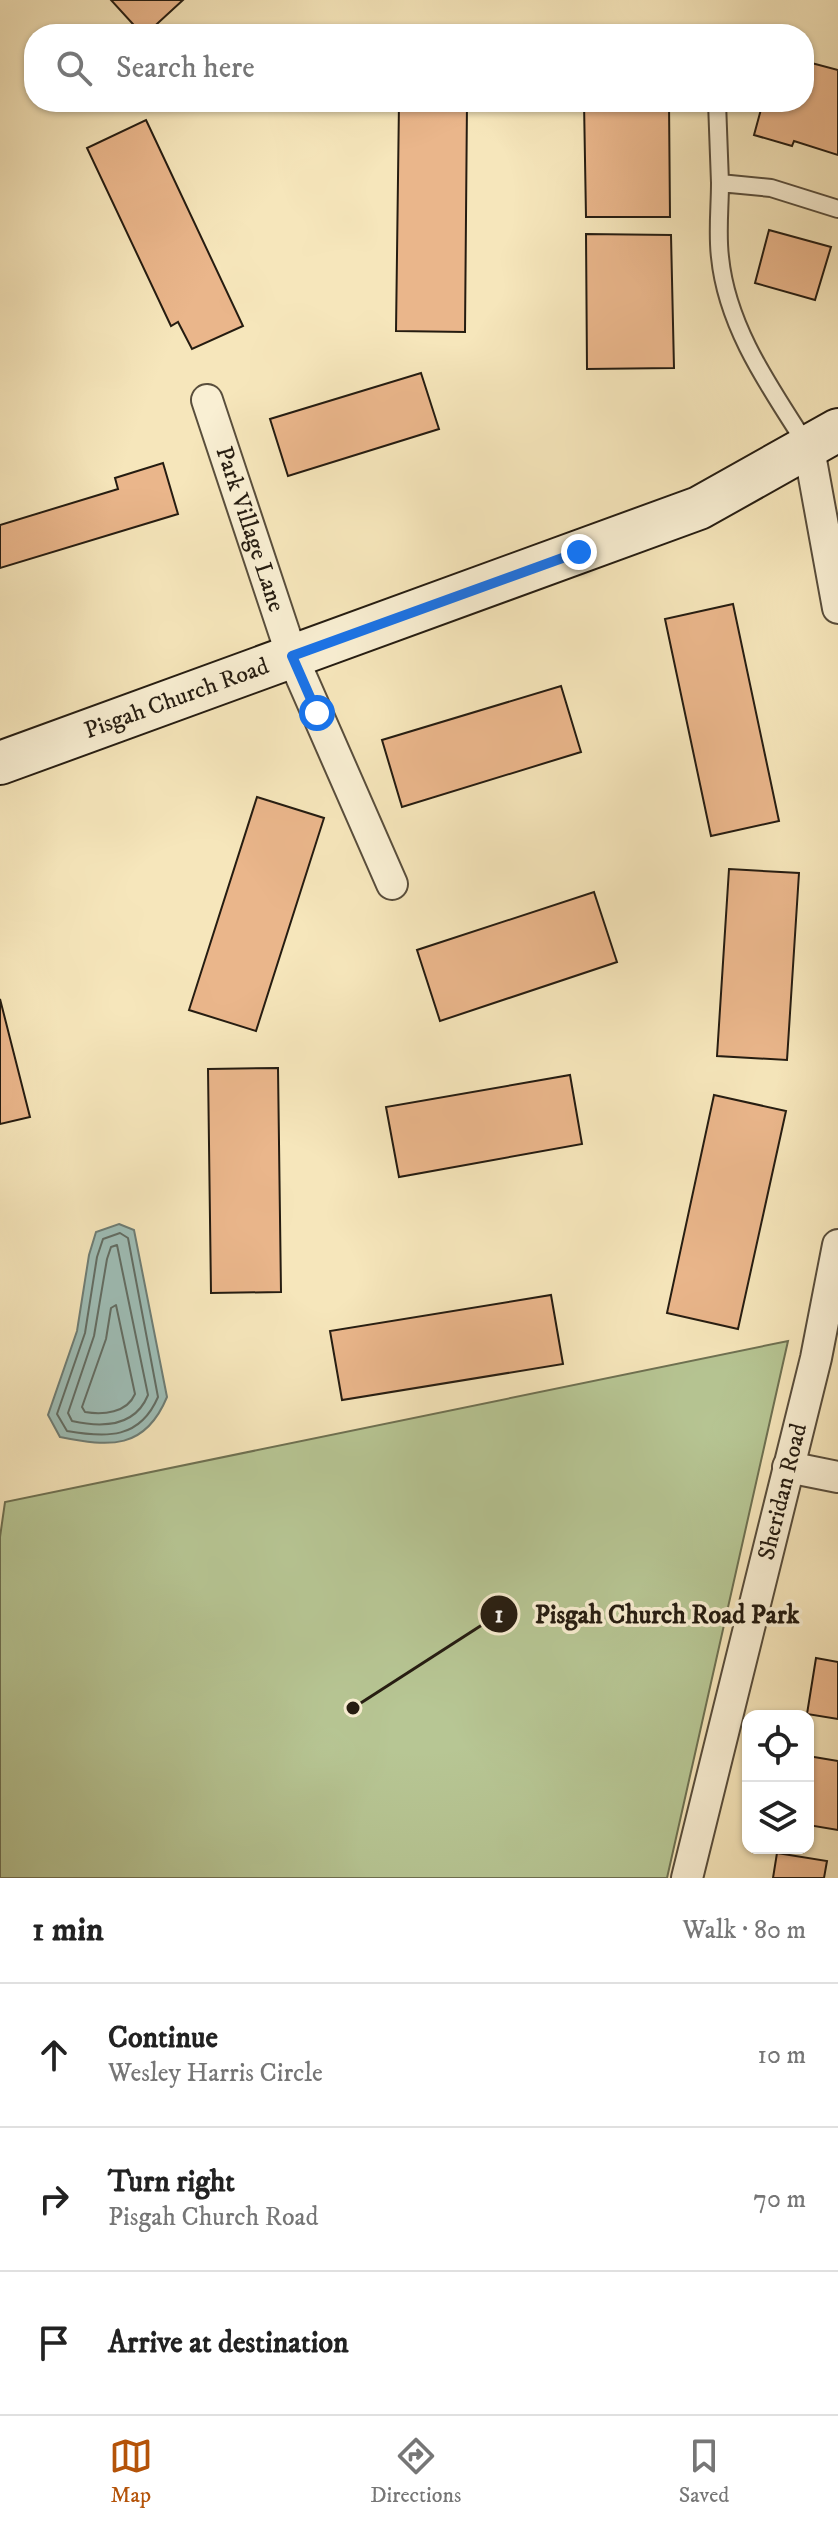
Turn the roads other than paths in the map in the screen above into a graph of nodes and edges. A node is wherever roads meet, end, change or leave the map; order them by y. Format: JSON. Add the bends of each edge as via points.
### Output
{"nodes":[{"id":1,"x":717,"y":112,"type":"edge"},
{"id":2,"x":720,"y":183,"type":"junction"},
{"id":3,"x":838,"y":209,"type":"edge"},
{"id":4,"x":207,"y":400,"type":"dead end"},
{"id":5,"x":823,"y":440,"type":"edge"},
{"id":6,"x":838,"y":608,"type":"edge"},
{"id":7,"x":292,"y":656,"type":"junction"},
{"id":8,"x":0,"y":763,"type":"edge"},
{"id":9,"x":392,"y":884,"type":"dead end"},
{"id":10,"x":838,"y":1245,"type":"edge"},
{"id":11,"x":788,"y":1467,"type":"junction"},
{"id":12,"x":838,"y":1477,"type":"edge"},
{"id":13,"x":687,"y":1878,"type":"edge"}],
"edges":[{"from":1,"to":2,"type":"lane"},
{"from":2,"to":3,"type":"lane","via":[[771,188]]},
{"from":2,"to":5,"type":"lane","via":[[720,258],[731,309],[762,374]]},
{"from":4,"to":7,"type":"street","name":"Park Village Lane"},
{"from":5,"to":6,"type":"street"},
{"from":5,"to":7,"type":"main road","name":"Pisgah Church Road","via":[[699,508]]},
{"from":7,"to":8,"type":"main road","name":"Pisgah Church Road"},
{"from":7,"to":9,"type":"street","name":"Park Village Lane"},
{"from":10,"to":11,"type":"street","name":"Sheridan Road"},
{"from":11,"to":12,"type":"street"},
{"from":11,"to":13,"type":"street","name":"Sheridan Road"}]}
